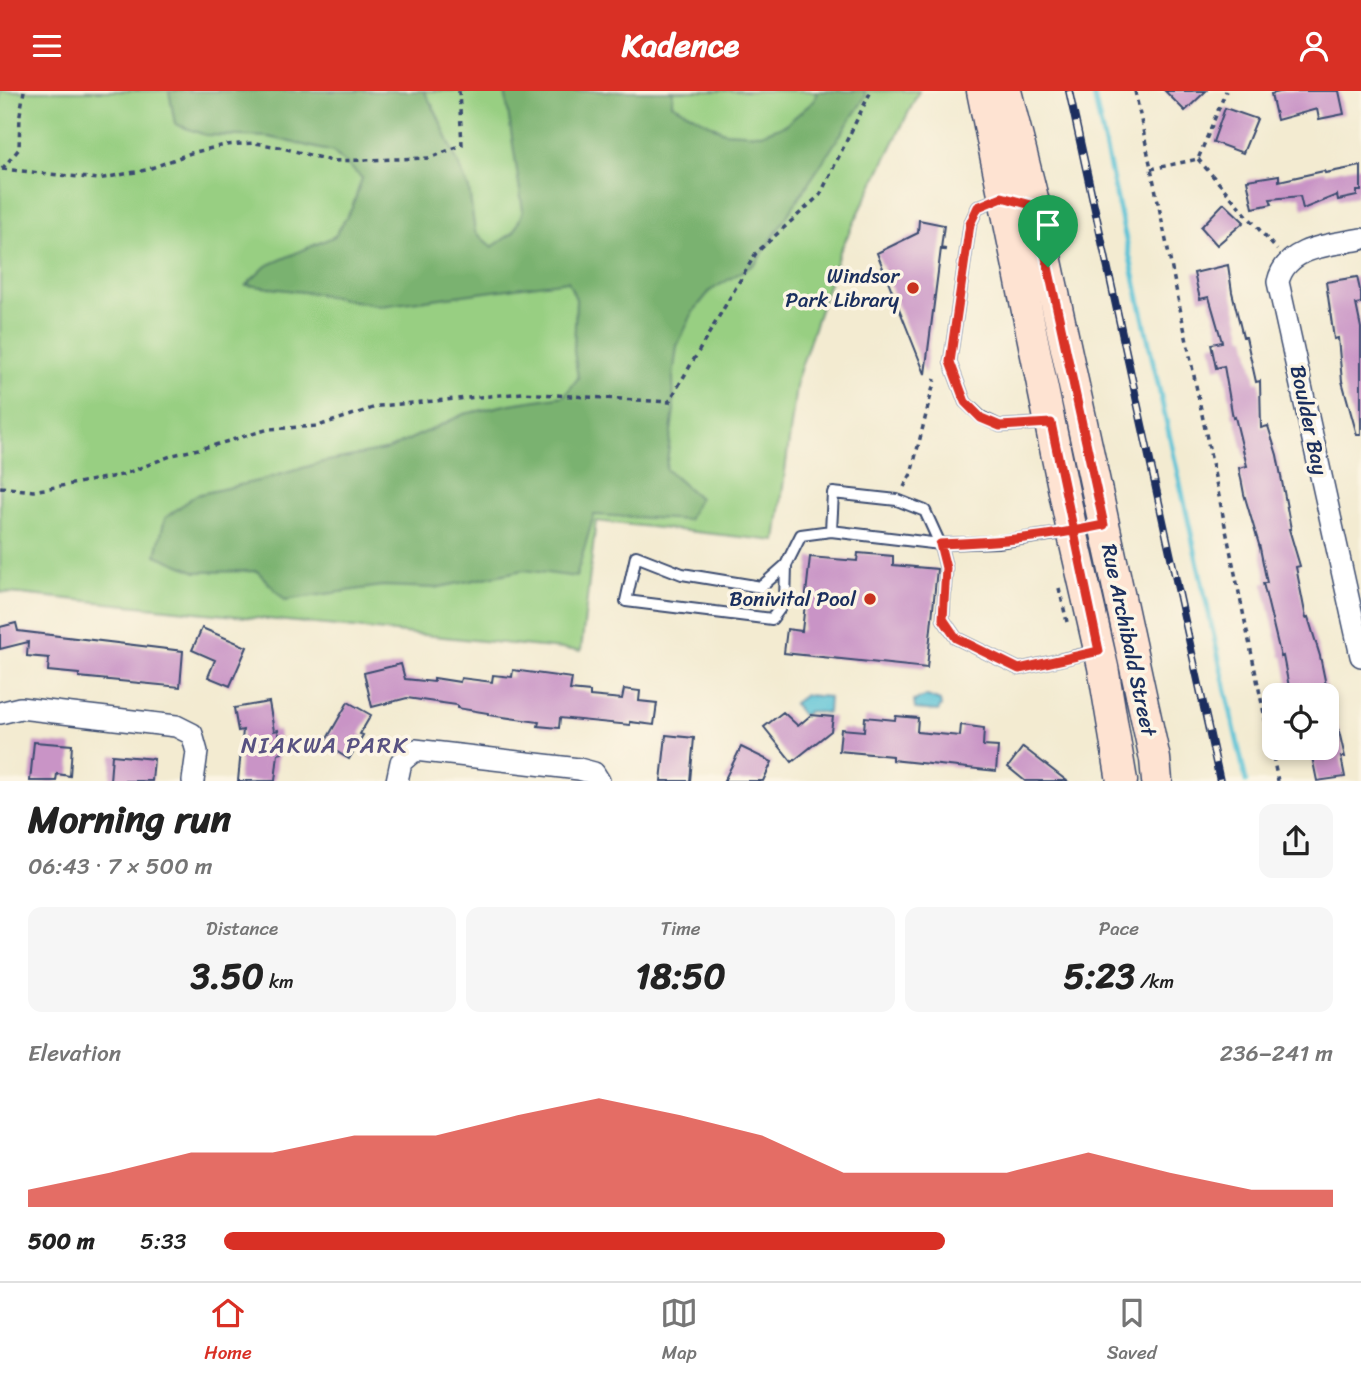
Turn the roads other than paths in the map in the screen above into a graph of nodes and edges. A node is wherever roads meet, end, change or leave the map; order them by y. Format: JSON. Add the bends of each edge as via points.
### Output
{"nodes":[{"id":1,"x":982,"y":91,"type":"edge"},
{"id":2,"x":1006,"y":91,"type":"edge"},
{"id":3,"x":1019,"y":202,"type":"junction"},
{"id":4,"x":1361,"y":239,"type":"edge"},
{"id":5,"x":1051,"y":423,"type":"junction"},
{"id":6,"x":1088,"y":528,"type":"junction"},
{"id":7,"x":831,"y":531,"type":"junction"},
{"id":8,"x":940,"y":544,"type":"junction"},
{"id":9,"x":786,"y":565,"type":"junction"},
{"id":10,"x":1099,"y":651,"type":"junction"},
{"id":11,"x":1361,"y":656,"type":"edge"},
{"id":12,"x":0,"y":713,"type":"edge"},
{"id":13,"x":1158,"y":773,"type":"edge"},
{"id":14,"x":193,"y":781,"type":"edge"},
{"id":15,"x":397,"y":781,"type":"edge"},
{"id":16,"x":599,"y":781,"type":"edge"},
{"id":17,"x":1122,"y":781,"type":"edge"}],
"edges":[{"from":1,"to":3,"type":"main road","name":"Rue Archibald Street"},
{"from":2,"to":3,"type":"main road","name":"Rue Archibald Street"},
{"from":3,"to":5,"type":"main road","name":"Rue Archibald Street"},
{"from":3,"to":5,"type":"lane","via":[[978,207],[970,224],[950,362],[965,402],[981,418],[1000,426]]},
{"from":3,"to":6,"type":"main road","name":"Rue Archibald Street"},
{"from":4,"to":11,"type":"street","name":"Boulder Bay","via":[[1295,255],[1287,261],[1278,282]]},
{"from":5,"to":6,"type":"main road","name":"Rue Archibald Street"},
{"from":6,"to":8,"type":"lane","via":[[998,543]]},
{"from":6,"to":10,"type":"main road","name":"Rue Archibald Street"},
{"from":6,"to":13,"type":"main road","name":"Rue Archibald Street"},
{"from":7,"to":8,"type":"lane"},
{"from":7,"to":8,"type":"lane","via":[[833,493],[897,500],[925,511]]},
{"from":7,"to":9,"type":"lane","via":[[801,535]]},
{"from":8,"to":10,"type":"lane","via":[[946,568],[943,619],[956,638],[1019,669]]},
{"from":9,"to":9,"type":"lane","via":[[785,601],[772,619],[626,601],[636,556],[682,575],[761,587]]},
{"from":10,"to":17,"type":"main road","name":"Rue Archibald Street"},
{"from":12,"to":14,"type":"street","via":[[20,708],[176,726],[192,734],[197,752]]},
{"from":15,"to":16,"type":"street","via":[[401,762],[415,750],[579,769],[594,773]]}]}
